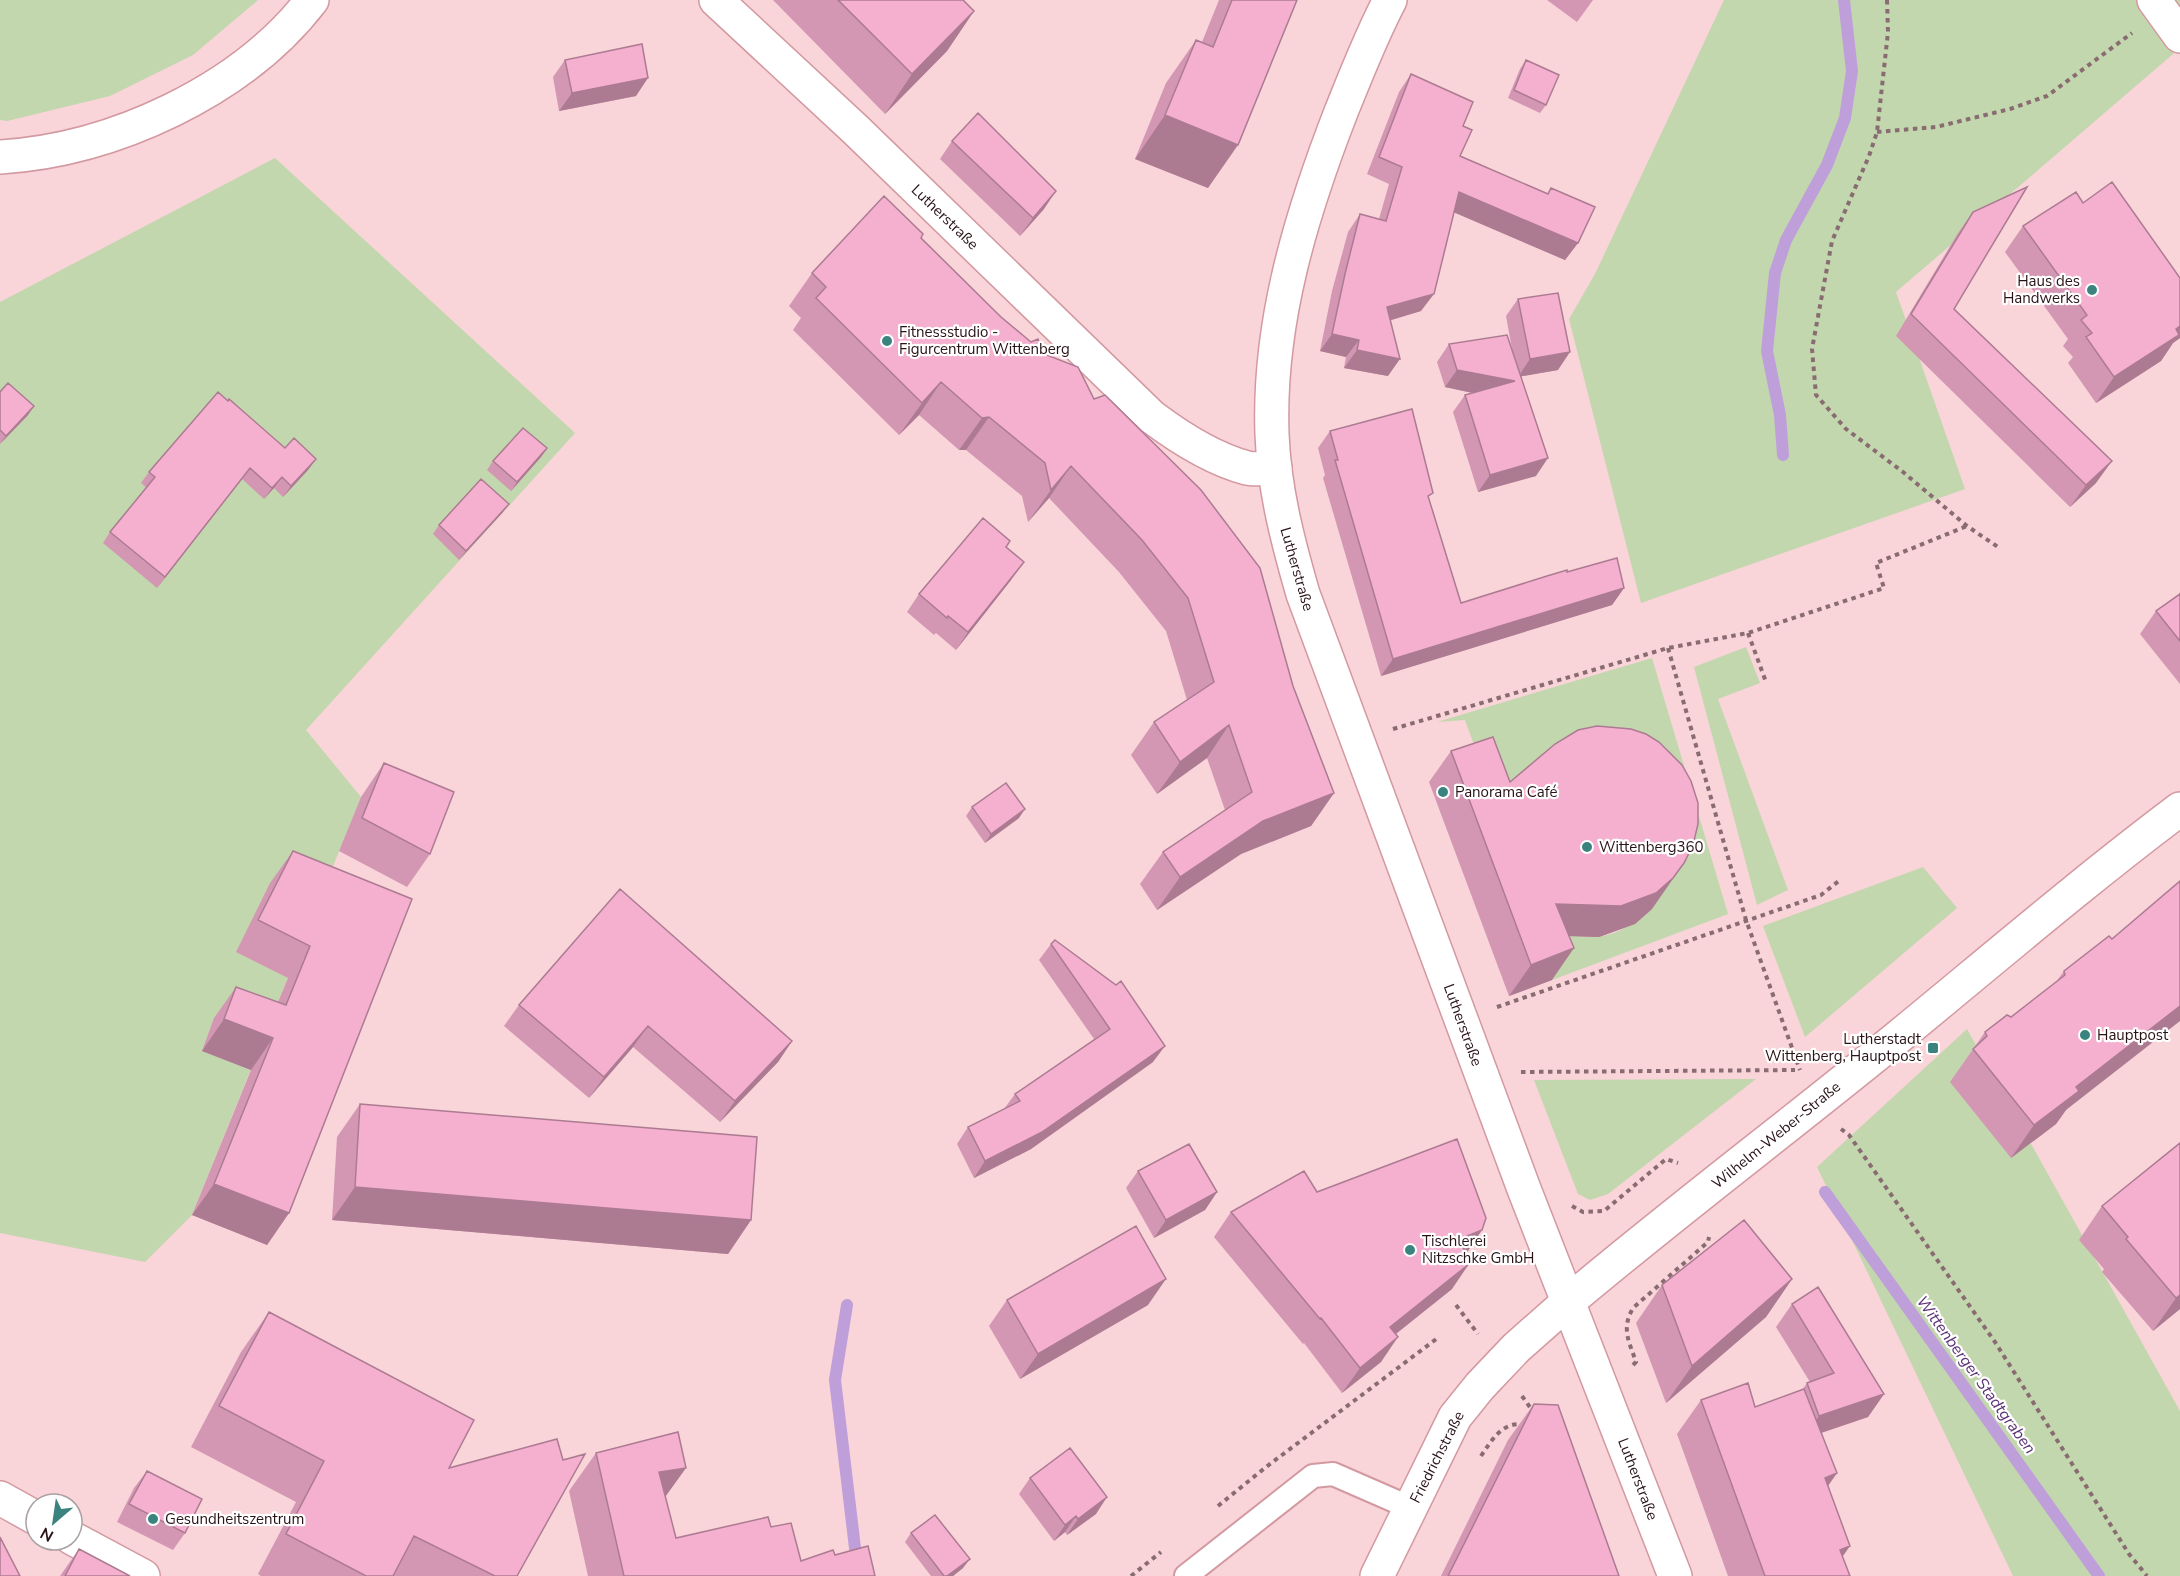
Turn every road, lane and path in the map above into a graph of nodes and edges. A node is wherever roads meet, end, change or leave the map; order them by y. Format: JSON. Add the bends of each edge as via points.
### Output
{"nodes":[{"id":1,"x":312,"y":0,"type":"edge"},
{"id":2,"x":716,"y":0,"type":"edge"},
{"id":3,"x":1390,"y":0,"type":"edge"},
{"id":4,"x":1887,"y":0,"type":"edge"},
{"id":5,"x":2165,"y":16,"type":"edge"},
{"id":6,"x":1877,"y":132,"type":"junction"},
{"id":7,"x":0,"y":157,"type":"edge"},
{"id":8,"x":1275,"y":468,"type":"junction"},
{"id":9,"x":1967,"y":526,"type":"junction"},
{"id":10,"x":1998,"y":547,"type":"dead end"},
{"id":11,"x":1748,"y":633,"type":"junction"},
{"id":12,"x":1668,"y":648,"type":"junction"},
{"id":13,"x":1766,"y":682,"type":"dead end"},
{"id":14,"x":1392,"y":729,"type":"dead end"},
{"id":15,"x":2180,"y":809,"type":"edge"},
{"id":16,"x":1840,"y":880,"type":"dead end"},
{"id":17,"x":1746,"y":920,"type":"junction"},
{"id":18,"x":1496,"y":1007,"type":"dead end"},
{"id":19,"x":1800,"y":1070,"type":"junction"},
{"id":20,"x":1520,"y":1072,"type":"dead end"},
{"id":21,"x":1814,"y":1104,"type":"junction"},
{"id":22,"x":1569,"y":1204,"type":"dead end"},
{"id":23,"x":1604,"y":1211,"type":"dead end"},
{"id":24,"x":1568,"y":1302,"type":"junction"},
{"id":25,"x":0,"y":1498,"type":"edge"},
{"id":26,"x":1411,"y":1508,"type":"junction"},
{"id":27,"x":24,"y":1511,"type":"edge"},
{"id":28,"x":84,"y":1544,"type":"edge"},
{"id":29,"x":143,"y":1576,"type":"edge"},
{"id":30,"x":1186,"y":1576,"type":"edge"},
{"id":31,"x":1377,"y":1576,"type":"edge"},
{"id":32,"x":1675,"y":1576,"type":"edge"},
{"id":33,"x":2147,"y":1576,"type":"edge"}],
"edges":[{"from":1,"to":7,"type":"street","via":[[254,58],[226,79],[168,111],[95,140]]},
{"from":2,"to":8,"type":"street","name":"Lutherstraße","via":[[1152,417],[1173,433],[1225,460],[1249,469]]},
{"from":3,"to":8,"type":"street","name":"Lutherstraße","via":[[1353,81],[1313,188],[1284,294],[1272,406]]},
{"from":4,"to":6,"type":"path","via":[[1888,32]]},
{"from":5,"to":6,"type":"path","via":[[2048,96],[1936,127]]},
{"from":6,"to":9,"type":"path","via":[[1832,241],[1812,349],[1816,395],[1846,429]]},
{"from":8,"to":24,"type":"street","name":"Lutherstraße","via":[[1283,521],[1303,594]]},
{"from":9,"to":10,"type":"path"},
{"from":9,"to":11,"type":"path","via":[[1876,563],[1884,588]]},
{"from":11,"to":12,"type":"path"},
{"from":11,"to":13,"type":"path"},
{"from":12,"to":14,"type":"path"},
{"from":12,"to":17,"type":"path"},
{"from":15,"to":21,"type":"street","name":"Wilhelm-Weber-Straße"},
{"from":16,"to":17,"type":"path","via":[[1821,895]]},
{"from":17,"to":18,"type":"path"},
{"from":17,"to":19,"type":"path"},
{"from":19,"to":20,"type":"path"},
{"from":19,"to":21,"type":"path"},
{"from":21,"to":24,"type":"street","name":"Wilhelm-Weber-Straße"},
{"from":21,"to":33,"type":"path","via":[[1849,1136],[1981,1323]]},
{"from":22,"to":23,"type":"path","via":[[1582,1212]]},
{"from":24,"to":26,"type":"street","name":"Friedrichstraße","via":[[1516,1348],[1466,1402]]},
{"from":24,"to":32,"type":"street","name":"Lutherstraße"},
{"from":25,"to":27,"type":"street"},
{"from":26,"to":30,"type":"lane","via":[[1333,1474],[1313,1476]]},
{"from":26,"to":31,"type":"street","name":"Friedrichstraße"},
{"from":28,"to":29,"type":"street"}]}
